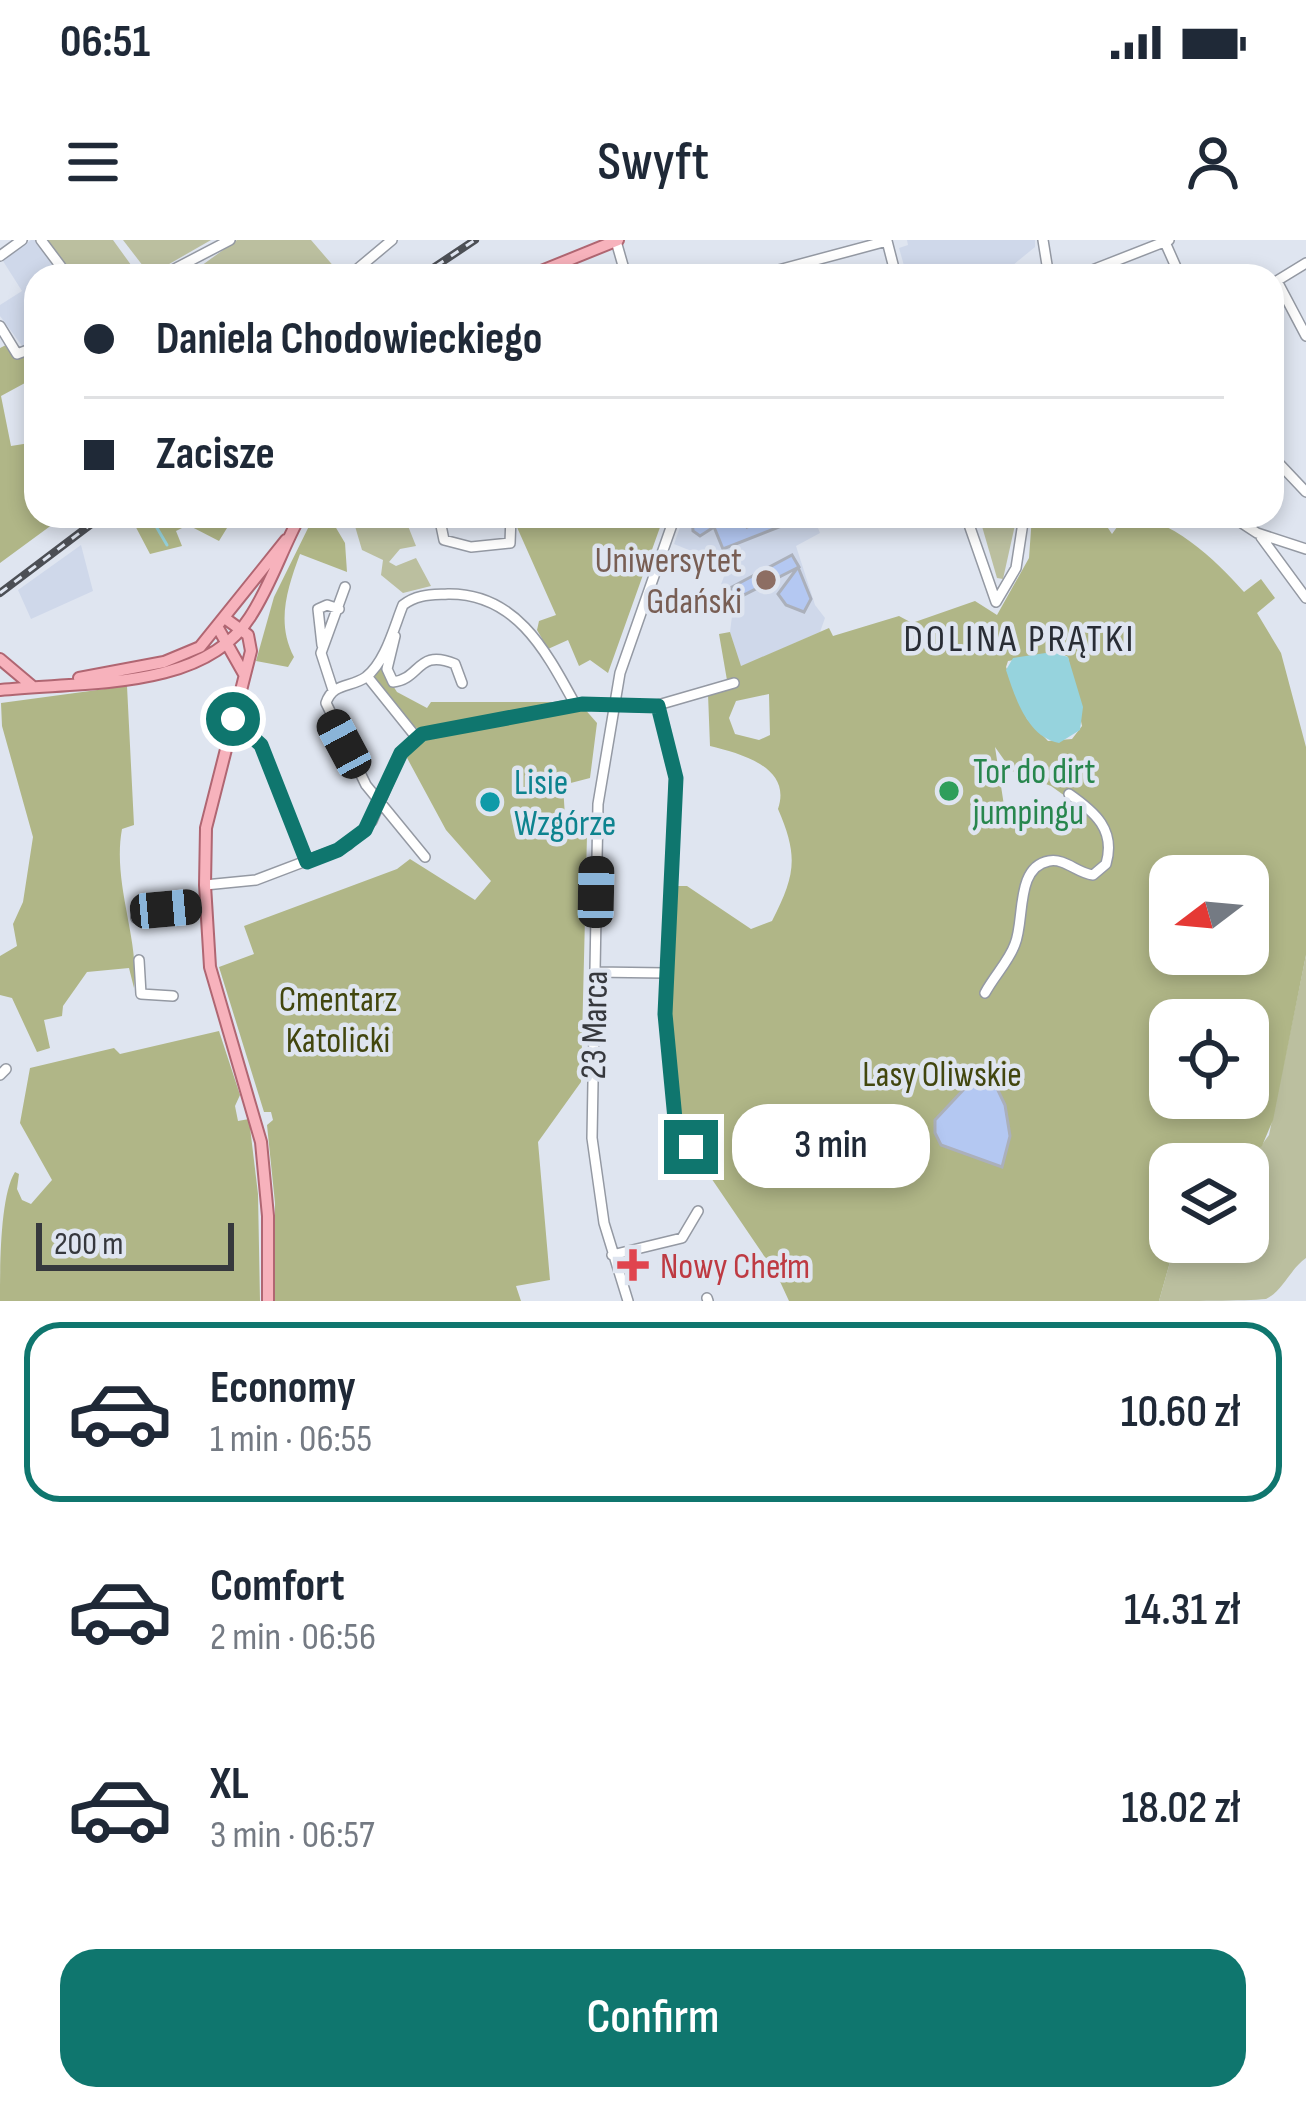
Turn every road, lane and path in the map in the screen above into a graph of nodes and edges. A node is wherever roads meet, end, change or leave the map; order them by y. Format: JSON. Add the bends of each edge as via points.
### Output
{"nodes":[{"id":1,"x":22,"y":240,"type":"edge"},
{"id":2,"x":230,"y":240,"type":"edge"},
{"id":3,"x":392,"y":240,"type":"edge"},
{"id":4,"x":618,"y":240,"type":"edge"},
{"id":5,"x":887,"y":240,"type":"edge"},
{"id":6,"x":1166,"y":241,"type":"edge"},
{"id":7,"x":0,"y":256,"type":"edge"},
{"id":8,"x":184,"y":264,"type":"edge"},
{"id":9,"x":365,"y":264,"type":"edge"},
{"id":10,"x":559,"y":264,"type":"edge"},
{"id":11,"x":800,"y":264,"type":"edge"},
{"id":12,"x":1108,"y":264,"type":"edge"},
{"id":13,"x":1284,"y":298,"type":"edge"},
{"id":14,"x":0,"y":326,"type":"edge"},
{"id":15,"x":1306,"y":336,"type":"edge"},
{"id":16,"x":24,"y":351,"type":"edge"},
{"id":17,"x":1284,"y":469,"type":"edge"},
{"id":18,"x":1306,"y":492,"type":"edge"},
{"id":19,"x":293,"y":528,"type":"edge"},
{"id":20,"x":442,"y":528,"type":"edge"},
{"id":21,"x":511,"y":528,"type":"edge"},
{"id":22,"x":670,"y":528,"type":"edge"},
{"id":23,"x":970,"y":528,"type":"edge"},
{"id":24,"x":1022,"y":528,"type":"edge"},
{"id":25,"x":1249,"y":528,"type":"edge"},
{"id":26,"x":1257,"y":533,"type":"junction"},
{"id":27,"x":288,"y":537,"type":"junction"},
{"id":28,"x":1306,"y":549,"type":"edge"},
{"id":29,"x":345,"y":586,"type":"dead end"},
{"id":30,"x":1306,"y":598,"type":"edge"},
{"id":31,"x":339,"y":610,"type":"junction"},
{"id":32,"x":222,"y":623,"type":"junction"},
{"id":33,"x":241,"y":629,"type":"junction"},
{"id":34,"x":393,"y":631,"type":"junction"},
{"id":35,"x":322,"y":646,"type":"junction"},
{"id":36,"x":230,"y":648,"type":"junction"},
{"id":37,"x":0,"y":661,"type":"edge"},
{"id":38,"x":367,"y":676,"type":"junction"},
{"id":39,"x":244,"y":677,"type":"junction"},
{"id":40,"x":0,"y":679,"type":"edge"},
{"id":41,"x":68,"y":681,"type":"junction"},
{"id":42,"x":462,"y":683,"type":"dead end"},
{"id":43,"x":734,"y":683,"type":"dead end"},
{"id":44,"x":32,"y":686,"type":"junction"},
{"id":45,"x":0,"y":690,"type":"edge"},
{"id":46,"x":333,"y":691,"type":"junction"},
{"id":47,"x":575,"y":704,"type":"junction"},
{"id":48,"x":612,"y":704,"type":"junction"},
{"id":49,"x":658,"y":706,"type":"junction"},
{"id":50,"x":231,"y":729,"type":"junction"},
{"id":51,"x":416,"y":737,"type":"junction"},
{"id":52,"x":1069,"y":794,"type":"dead end"},
{"id":53,"x":380,"y":805,"type":"junction"},
{"id":54,"x":425,"y":857,"type":"dead end"},
{"id":55,"x":307,"y":862,"type":"junction"},
{"id":56,"x":205,"y":885,"type":"junction"},
{"id":57,"x":206,"y":906,"type":"junction"},
{"id":58,"x":136,"y":918,"type":"dead end"},
{"id":59,"x":140,"y":961,"type":"dead end"},
{"id":60,"x":595,"y":971,"type":"junction"},
{"id":61,"x":665,"y":973,"type":"junction"},
{"id":62,"x":986,"y":993,"type":"dead end"},
{"id":63,"x":173,"y":996,"type":"dead end"},
{"id":64,"x":691,"y":1147,"type":"dead end"},
{"id":65,"x":698,"y":1211,"type":"dead end"},
{"id":66,"x":612,"y":1255,"type":"junction"},
{"id":67,"x":268,"y":1301,"type":"edge"},
{"id":68,"x":628,"y":1301,"type":"edge"}],
"edges":[{"from":1,"to":7,"type":"street"},
{"from":2,"to":8,"type":"street"},
{"from":3,"to":9,"type":"street"},
{"from":4,"to":10,"type":"main road"},
{"from":5,"to":11,"type":"street"},
{"from":6,"to":12,"type":"street"},
{"from":13,"to":15,"type":"street"},
{"from":14,"to":16,"type":"street","via":[[17,354]]},
{"from":17,"to":18,"type":"street"},
{"from":19,"to":27,"type":"main road"},
{"from":20,"to":21,"type":"street","via":[[445,540],[500,547],[510,543]]},
{"from":22,"to":48,"type":"street","name":"23 Marca"},
{"from":23,"to":24,"type":"street","via":[[996,602],[1016,568]]},
{"from":25,"to":26,"type":"street"},
{"from":26,"to":28,"type":"street"},
{"from":26,"to":30,"type":"street"},
{"from":27,"to":32,"type":"main road"},
{"from":27,"to":33,"type":"main road"},
{"from":29,"to":31,"type":"street"},
{"from":31,"to":35,"type":"street"},
{"from":31,"to":35,"type":"street","via":[[318,609]]},
{"from":32,"to":33,"type":"main road"},
{"from":32,"to":36,"type":"main road"},
{"from":32,"to":41,"type":"main road","via":[[180,658]]},
{"from":33,"to":36,"type":"main road"},
{"from":33,"to":39,"type":"main road","via":[[250,641]]},
{"from":34,"to":38,"type":"street"},
{"from":34,"to":42,"type":"street","via":[[393,682],[440,659],[455,664]]},
{"from":34,"to":47,"type":"street","via":[[411,598],[484,597],[520,620]]},
{"from":35,"to":46,"type":"street"},
{"from":36,"to":39,"type":"main road"},
{"from":36,"to":41,"type":"main road","via":[[175,670]]},
{"from":37,"to":40,"type":"main road"},
{"from":37,"to":44,"type":"main road"},
{"from":38,"to":46,"type":"street"},
{"from":38,"to":51,"type":"street"},
{"from":39,"to":50,"type":"main road"},
{"from":41,"to":44,"type":"main road"},
{"from":43,"to":49,"type":"street"},
{"from":44,"to":45,"type":"main road"},
{"from":46,"to":53,"type":"street","via":[[327,711]]},
{"from":47,"to":48,"type":"street"},
{"from":47,"to":51,"type":"street"},
{"from":48,"to":49,"type":"street"},
{"from":48,"to":60,"type":"street","name":"23 Marca","via":[[598,804]]},
{"from":49,"to":61,"type":"street","via":[[676,778]]},
{"from":50,"to":55,"type":"street","via":[[261,745]]},
{"from":50,"to":56,"type":"main road","via":[[206,828]]},
{"from":51,"to":53,"type":"street"},
{"from":52,"to":62,"type":"street","via":[[1105,827],[1106,864],[1093,875],[1061,861],[1035,867],[1015,946]]},
{"from":53,"to":54,"type":"street"},
{"from":53,"to":55,"type":"street","via":[[357,838]]},
{"from":55,"to":56,"type":"street","via":[[247,883]]},
{"from":56,"to":57,"type":"main road"},
{"from":57,"to":58,"type":"street"},
{"from":57,"to":67,"type":"main road","via":[[210,967],[261,1142]]},
{"from":59,"to":63,"type":"street","via":[[141,994]]},
{"from":60,"to":61,"type":"street"},
{"from":60,"to":66,"type":"street","name":"23 Marca","via":[[592,1138]]},
{"from":61,"to":64,"type":"street","via":[[675,1119]]},
{"from":65,"to":66,"type":"street","via":[[682,1238]]},
{"from":66,"to":68,"type":"street","name":"23 Marca"}]}
